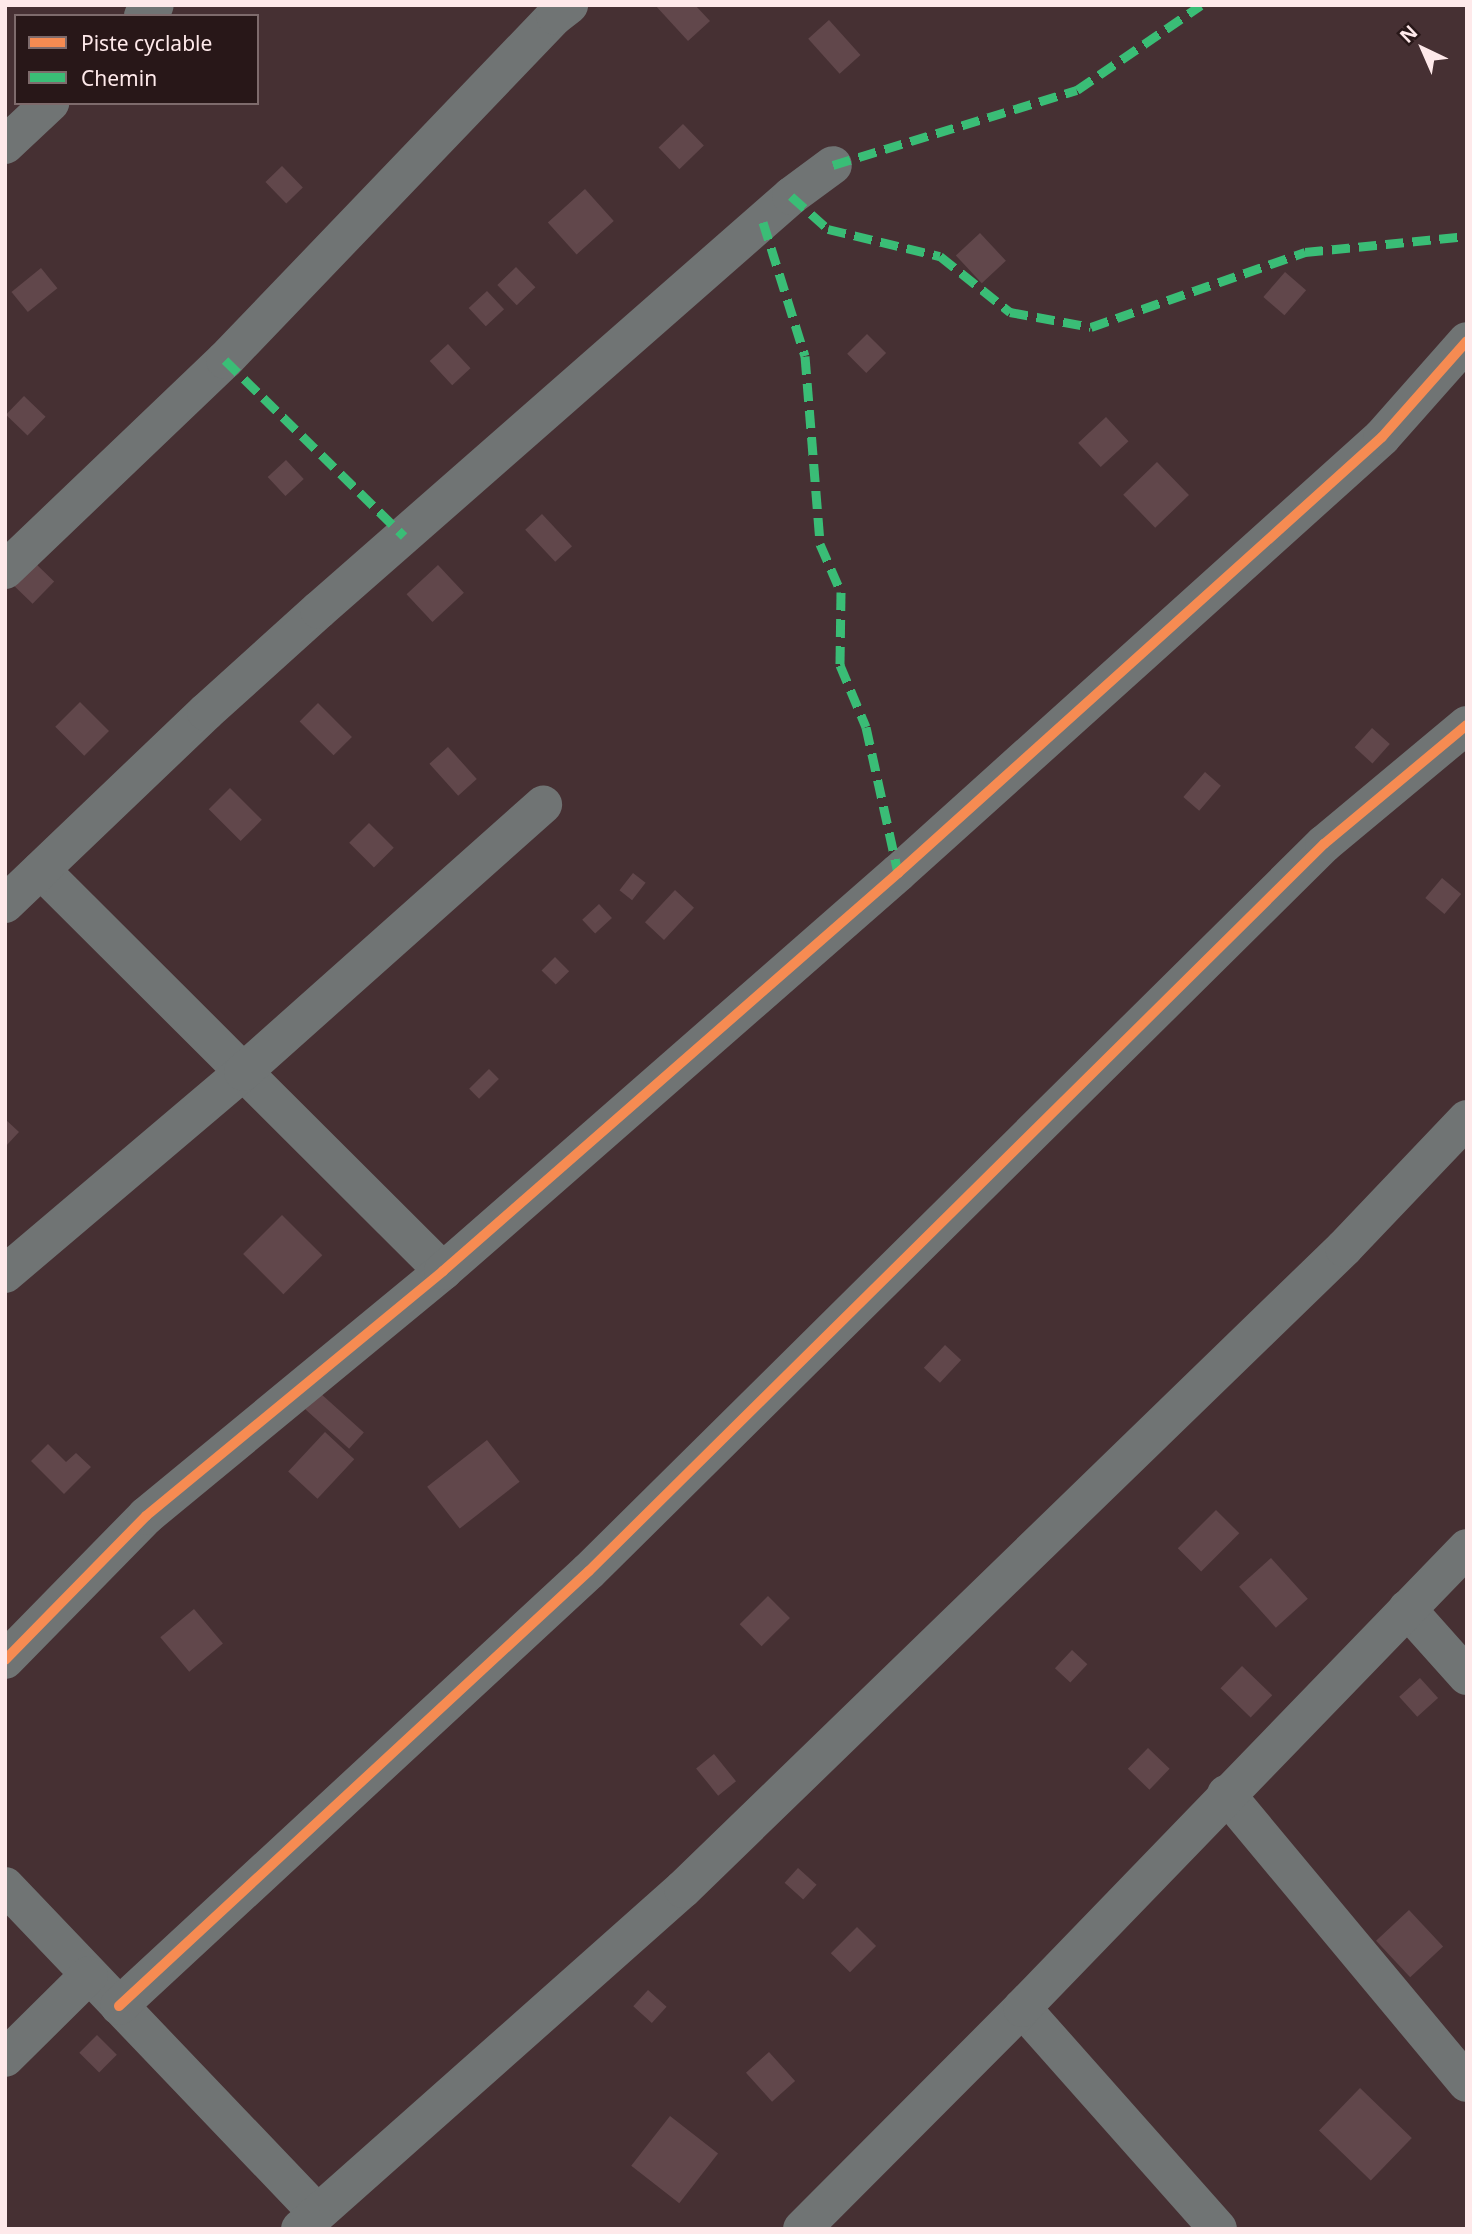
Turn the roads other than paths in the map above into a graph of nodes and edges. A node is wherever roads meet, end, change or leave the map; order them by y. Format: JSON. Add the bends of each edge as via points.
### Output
{"nodes":[{"id":1,"x":569,"y":5,"type":"edge"},
{"id":2,"x":48,"y":105,"type":"edge"},
{"id":3,"x":5,"y":145,"type":"edge"},
{"id":4,"x":833,"y":165,"type":"dead end"},
{"id":5,"x":1467,"y":341,"type":"edge"},
{"id":6,"x":5,"y":570,"type":"edge"},
{"id":7,"x":1467,"y":725,"type":"edge"},
{"id":8,"x":543,"y":805,"type":"dead end"},
{"id":9,"x":41,"y":870,"type":"junction"},
{"id":10,"x":5,"y":904,"type":"edge"},
{"id":11,"x":243,"y":1072,"type":"junction"},
{"id":12,"x":1467,"y":1119,"type":"edge"},
{"id":13,"x":443,"y":1271,"type":"junction"},
{"id":14,"x":5,"y":1274,"type":"edge"},
{"id":15,"x":1467,"y":1548,"type":"edge"},
{"id":16,"x":1407,"y":1609,"type":"junction"},
{"id":17,"x":5,"y":1660,"type":"edge"},
{"id":18,"x":1467,"y":1676,"type":"edge"},
{"id":19,"x":1226,"y":1794,"type":"junction"},
{"id":20,"x":5,"y":1886,"type":"edge"},
{"id":21,"x":89,"y":1975,"type":"junction"},
{"id":22,"x":120,"y":2006,"type":"junction"},
{"id":23,"x":1022,"y":2008,"type":"junction"},
{"id":24,"x":5,"y":2058,"type":"edge"},
{"id":25,"x":1467,"y":2083,"type":"edge"},
{"id":26,"x":308,"y":2221,"type":"edge"},
{"id":27,"x":802,"y":2229,"type":"edge"},
{"id":28,"x":1218,"y":2229,"type":"edge"}],
"edges":[{"from":1,"to":6,"type":"street","via":[[225,360]]},
{"from":2,"to":3,"type":"street"},
{"from":4,"to":9,"type":"street","via":[[791,196],[319,610]]},
{"from":5,"to":13,"type":"street","via":[[1382,437],[898,873]]},
{"from":7,"to":22,"type":"street","via":[[1324,844],[589,1571]]},
{"from":8,"to":11,"type":"street"},
{"from":9,"to":10,"type":"street"},
{"from":9,"to":11,"type":"street"},
{"from":11,"to":13,"type":"street"},
{"from":11,"to":14,"type":"street"},
{"from":12,"to":26,"type":"street","via":[[1344,1248],[693,1880]]},
{"from":13,"to":17,"type":"street","via":[[146,1516]]},
{"from":15,"to":16,"type":"street"},
{"from":16,"to":18,"type":"street"},
{"from":16,"to":19,"type":"street"},
{"from":19,"to":23,"type":"street"},
{"from":19,"to":25,"type":"street"},
{"from":20,"to":21,"type":"street"},
{"from":21,"to":22,"type":"street"},
{"from":21,"to":24,"type":"street"},
{"from":22,"to":26,"type":"street"},
{"from":23,"to":27,"type":"street"},
{"from":23,"to":28,"type":"street"}]}
